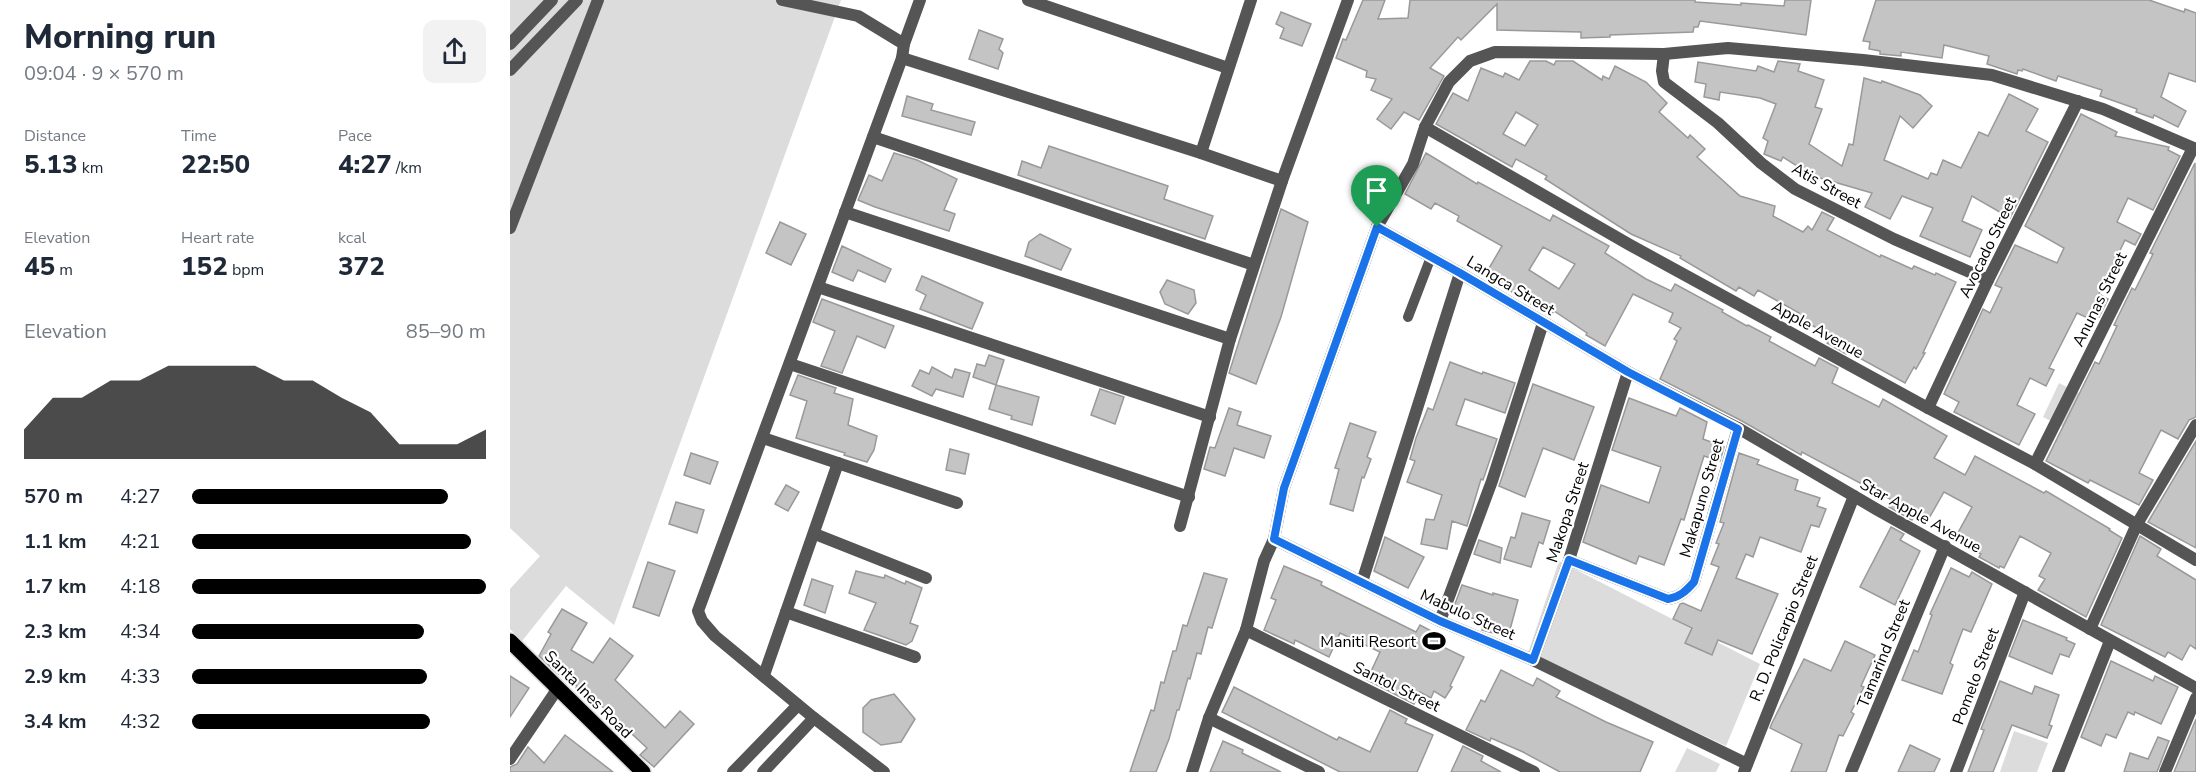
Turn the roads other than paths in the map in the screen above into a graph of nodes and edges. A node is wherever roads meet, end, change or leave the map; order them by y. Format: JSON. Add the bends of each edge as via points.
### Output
{"nodes":[{"id":1,"x":552,"y":0,"type":"edge"},
{"id":2,"x":577,"y":0,"type":"edge"},
{"id":3,"x":598,"y":0,"type":"edge"},
{"id":4,"x":782,"y":0,"type":"edge"},
{"id":5,"x":920,"y":0,"type":"edge"},
{"id":6,"x":1028,"y":0,"type":"edge"},
{"id":7,"x":1251,"y":0,"type":"edge"},
{"id":8,"x":1348,"y":0,"type":"edge"},
{"id":9,"x":510,"y":44,"type":"edge"},
{"id":10,"x":904,"y":44,"type":"junction"},
{"id":11,"x":1664,"y":54,"type":"junction"},
{"id":12,"x":902,"y":58,"type":"junction"},
{"id":13,"x":1228,"y":68,"type":"junction"},
{"id":14,"x":510,"y":70,"type":"edge"},
{"id":15,"x":2078,"y":101,"type":"junction"},
{"id":16,"x":1425,"y":127,"type":"junction"},
{"id":17,"x":873,"y":137,"type":"junction"},
{"id":18,"x":2194,"y":149,"type":"edge"},
{"id":19,"x":1201,"y":153,"type":"junction"},
{"id":20,"x":1282,"y":181,"type":"junction"},
{"id":21,"x":845,"y":212,"type":"junction"},
{"id":22,"x":1377,"y":227,"type":"junction"},
{"id":23,"x":510,"y":228,"type":"edge"},
{"id":24,"x":1431,"y":257,"type":"junction"},
{"id":25,"x":1254,"y":265,"type":"junction"},
{"id":26,"x":1460,"y":273,"type":"junction"},
{"id":27,"x":1989,"y":280,"type":"junction"},
{"id":28,"x":818,"y":287,"type":"junction"},
{"id":29,"x":1408,"y":317,"type":"dead end"},
{"id":30,"x":1543,"y":323,"type":"junction"},
{"id":31,"x":1230,"y":339,"type":"junction"},
{"id":32,"x":790,"y":364,"type":"junction"},
{"id":33,"x":1628,"y":372,"type":"junction"},
{"id":34,"x":1928,"y":408,"type":"junction"},
{"id":35,"x":1210,"y":417,"type":"junction"},
{"id":36,"x":2196,"y":425,"type":"edge"},
{"id":37,"x":1738,"y":429,"type":"junction"},
{"id":38,"x":763,"y":438,"type":"junction"},
{"id":39,"x":838,"y":463,"type":"junction"},
{"id":40,"x":2035,"y":464,"type":"junction"},
{"id":41,"x":1854,"y":496,"type":"junction"},
{"id":42,"x":1189,"y":497,"type":"junction"},
{"id":43,"x":957,"y":503,"type":"dead end"},
{"id":44,"x":2137,"y":524,"type":"junction"},
{"id":45,"x":1180,"y":526,"type":"dead end"},
{"id":46,"x":815,"y":534,"type":"junction"},
{"id":47,"x":1274,"y":539,"type":"junction"},
{"id":48,"x":1945,"y":546,"type":"junction"},
{"id":49,"x":1569,"y":560,"type":"junction"},
{"id":50,"x":2196,"y":560,"type":"edge"},
{"id":51,"x":926,"y":578,"type":"dead end"},
{"id":52,"x":1362,"y":582,"type":"junction"},
{"id":53,"x":2025,"y":592,"type":"junction"},
{"id":54,"x":786,"y":612,"type":"junction"},
{"id":55,"x":1440,"y":621,"type":"junction"},
{"id":56,"x":2090,"y":628,"type":"junction"},
{"id":57,"x":1246,"y":630,"type":"junction"},
{"id":58,"x":510,"y":641,"type":"edge"},
{"id":59,"x":2110,"y":641,"type":"junction"},
{"id":60,"x":915,"y":657,"type":"dead end"},
{"id":61,"x":1533,"y":660,"type":"junction"},
{"id":62,"x":764,"y":675,"type":"junction"},
{"id":63,"x":558,"y":688,"type":"junction"},
{"id":64,"x":2196,"y":688,"type":"edge"},
{"id":65,"x":2196,"y":698,"type":"edge"},
{"id":66,"x":798,"y":705,"type":"junction"},
{"id":67,"x":814,"y":718,"type":"junction"},
{"id":68,"x":1209,"y":718,"type":"junction"},
{"id":69,"x":764,"y":741,"type":"junction"},
{"id":70,"x":779,"y":755,"type":"junction"},
{"id":71,"x":510,"y":759,"type":"edge"},
{"id":72,"x":1745,"y":768,"type":"edge"},
{"id":73,"x":643,"y":772,"type":"edge"},
{"id":74,"x":733,"y":772,"type":"edge"},
{"id":75,"x":763,"y":772,"type":"edge"},
{"id":76,"x":884,"y":772,"type":"edge"},
{"id":77,"x":1192,"y":772,"type":"edge"},
{"id":78,"x":1319,"y":772,"type":"edge"},
{"id":79,"x":1534,"y":772,"type":"edge"},
{"id":80,"x":1851,"y":772,"type":"edge"},
{"id":81,"x":1956,"y":772,"type":"edge"},
{"id":82,"x":2058,"y":772,"type":"edge"},
{"id":83,"x":2165,"y":772,"type":"edge"}],
"edges":[{"from":1,"to":9,"type":"street"},
{"from":2,"to":14,"type":"street"},
{"from":3,"to":23,"type":"street"},
{"from":4,"to":10,"type":"street","via":[[858,16]]},
{"from":5,"to":10,"type":"street"},
{"from":6,"to":13,"type":"street"},
{"from":7,"to":13,"type":"street"},
{"from":8,"to":20,"type":"street"},
{"from":10,"to":12,"type":"street"},
{"from":11,"to":15,"type":"street","via":[[1728,48],[1933,67],[1992,75]]},
{"from":11,"to":16,"type":"street","via":[[1484,55],[1470,61],[1449,82]]},
{"from":11,"to":27,"type":"street","name":"Atis Street","via":[[1664,82],[1796,189],[1894,239]]},
{"from":12,"to":17,"type":"street"},
{"from":12,"to":19,"type":"street"},
{"from":13,"to":19,"type":"street"},
{"from":15,"to":18,"type":"street"},
{"from":15,"to":27,"type":"street","name":"Avocado Street"},
{"from":16,"to":22,"type":"street","via":[[1413,164]]},
{"from":16,"to":34,"type":"street","name":"Apple Avenue"},
{"from":17,"to":21,"type":"street"},
{"from":17,"to":25,"type":"street"},
{"from":18,"to":40,"type":"street","name":"Anunas Street"},
{"from":19,"to":20,"type":"street"},
{"from":20,"to":25,"type":"street"},
{"from":21,"to":28,"type":"street"},
{"from":21,"to":31,"type":"street"},
{"from":22,"to":24,"type":"street","name":"Langca Street"},
{"from":22,"to":47,"type":"street","via":[[1284,488]]},
{"from":24,"to":26,"type":"street","name":"Langca Street"},
{"from":24,"to":29,"type":"lane"},
{"from":25,"to":31,"type":"street"},
{"from":26,"to":30,"type":"street","name":"Langca Street"},
{"from":26,"to":52,"type":"street"},
{"from":27,"to":34,"type":"street","name":"Avocado Street"},
{"from":28,"to":32,"type":"street"},
{"from":28,"to":35,"type":"street"},
{"from":30,"to":33,"type":"street","name":"Langca Street"},
{"from":30,"to":55,"type":"street","via":[[1492,481]]},
{"from":31,"to":35,"type":"street"},
{"from":32,"to":38,"type":"street"},
{"from":32,"to":42,"type":"street"},
{"from":33,"to":37,"type":"street","name":"Star Apple Avenue"},
{"from":33,"to":49,"type":"street","name":"Makopa Street"},
{"from":34,"to":40,"type":"street","name":"Apple Avenue"},
{"from":35,"to":42,"type":"street"},
{"from":36,"to":44,"type":"street"},
{"from":37,"to":41,"type":"street","name":"Star Apple Avenue"},
{"from":37,"to":49,"type":"street","name":"Makapuno Street","via":[[1694,582],[1686,591],[1668,599]]},
{"from":38,"to":39,"type":"street"},
{"from":38,"to":62,"type":"street","via":[[699,611],[715,636]]},
{"from":39,"to":43,"type":"street"},
{"from":39,"to":46,"type":"street"},
{"from":40,"to":44,"type":"street","name":"Apple Avenue"},
{"from":41,"to":48,"type":"street","name":"Star Apple Avenue"},
{"from":41,"to":72,"type":"street","name":"R. D. Policarpio Street"},
{"from":42,"to":45,"type":"street"},
{"from":44,"to":50,"type":"street","name":"Apple Avenue"},
{"from":44,"to":56,"type":"street"},
{"from":46,"to":51,"type":"street"},
{"from":46,"to":54,"type":"street"},
{"from":47,"to":52,"type":"street","name":"Mabulo Street"},
{"from":47,"to":57,"type":"street","via":[[1264,561]]},
{"from":48,"to":53,"type":"street","name":"Star Apple Avenue"},
{"from":48,"to":80,"type":"street","name":"Tamarind Street"},
{"from":49,"to":61,"type":"street","name":"Makopa Street"},
{"from":52,"to":55,"type":"street","name":"Mabulo Street"},
{"from":53,"to":56,"type":"street","name":"Star Apple Avenue"},
{"from":53,"to":81,"type":"street","name":"Pomelo Street"},
{"from":54,"to":60,"type":"street"},
{"from":54,"to":62,"type":"street"},
{"from":55,"to":61,"type":"street","name":"Mabulo Street"},
{"from":56,"to":59,"type":"street","name":"Star Apple Avenue"},
{"from":57,"to":68,"type":"street"},
{"from":57,"to":79,"type":"street","name":"Santol Street"},
{"from":58,"to":63,"type":"main road","name":"Santa Ines Road"},
{"from":59,"to":64,"type":"street","name":"Star Apple Avenue"},
{"from":59,"to":82,"type":"street"},
{"from":61,"to":72,"type":"street","name":"Mabulo Street"},
{"from":62,"to":66,"type":"street"},
{"from":63,"to":71,"type":"street"},
{"from":63,"to":73,"type":"main road","name":"Santa Ines Road"},
{"from":65,"to":83,"type":"street"},
{"from":66,"to":67,"type":"street"},
{"from":66,"to":69,"type":"street"},
{"from":67,"to":70,"type":"street"},
{"from":67,"to":76,"type":"street"},
{"from":68,"to":77,"type":"street"},
{"from":68,"to":78,"type":"street"},
{"from":69,"to":70,"type":"street"},
{"from":69,"to":74,"type":"street"},
{"from":70,"to":75,"type":"street"}]}
